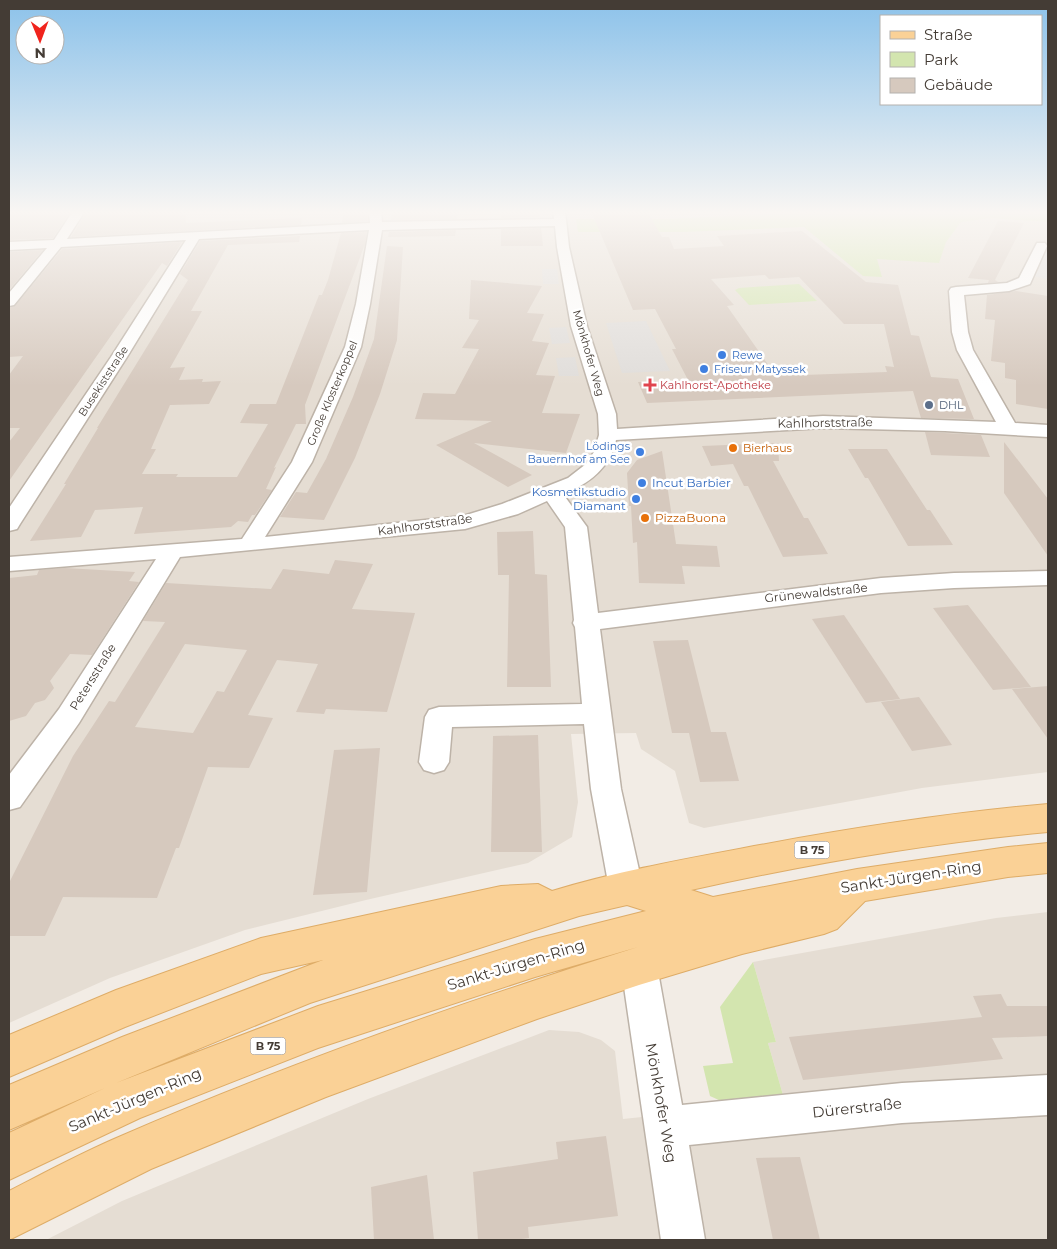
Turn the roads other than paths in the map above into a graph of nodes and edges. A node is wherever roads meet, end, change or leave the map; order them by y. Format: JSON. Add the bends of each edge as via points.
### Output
{"nodes":[{"id":1,"x":36,"y":269,"type":"edge"},
{"id":2,"x":175,"y":269,"type":"edge"},
{"id":3,"x":368,"y":269,"type":"edge"},
{"id":4,"x":569,"y":269,"type":"edge"},
{"id":5,"x":1030,"y":269,"type":"edge"},
{"id":6,"x":9,"y":302,"type":"edge"},
{"id":7,"x":1008,"y":428,"type":"junction"},
{"id":8,"x":1048,"y":431,"type":"edge"},
{"id":9,"x":608,"y":435,"type":"junction"},
{"id":10,"x":552,"y":493,"type":"junction"},
{"id":11,"x":9,"y":524,"type":"edge"},
{"id":12,"x":249,"y":545,"type":"junction"},
{"id":13,"x":172,"y":552,"type":"junction"},
{"id":14,"x":9,"y":564,"type":"edge"},
{"id":15,"x":1048,"y":578,"type":"edge"},
{"id":16,"x":586,"y":623,"type":"junction"},
{"id":17,"x":598,"y":714,"type":"junction"},
{"id":18,"x":434,"y":762,"type":"dead end"},
{"id":19,"x":9,"y":798,"type":"edge"},
{"id":20,"x":1048,"y":818,"type":"edge"},
{"id":21,"x":1048,"y":858,"type":"edge"},
{"id":22,"x":857,"y":885,"type":"junction"},
{"id":23,"x":626,"y":888,"type":"junction"},
{"id":24,"x":579,"y":899,"type":"junction"},
{"id":25,"x":712,"y":913,"type":"junction"},
{"id":26,"x":639,"y":966,"type":"junction"},
{"id":27,"x":9,"y":1056,"type":"edge"},
{"id":28,"x":1048,"y":1095,"type":"edge"},
{"id":29,"x":9,"y":1108,"type":"edge"},
{"id":30,"x":666,"y":1127,"type":"junction"},
{"id":31,"x":9,"y":1157,"type":"edge"},
{"id":32,"x":9,"y":1216,"type":"edge"},
{"id":33,"x":683,"y":1240,"type":"edge"}],
"edges":[{"from":1,"to":6,"type":"street"},
{"from":2,"to":11,"type":"street","name":"Busekiststraße"},
{"from":3,"to":12,"type":"street","name":"Große Klosterkoppel","via":[[353,347],[302,462]]},
{"from":4,"to":9,"type":"street","name":"Mönkhofer Weg","via":[[588,356],[606,414]]},
{"from":5,"to":7,"type":"street","via":[[1025,281],[1010,287],[956,291],[965,350]]},
{"from":7,"to":8,"type":"street","name":"Kahlhorststraße"},
{"from":7,"to":9,"type":"street","name":"Kahlhorststraße","via":[[822,422]]},
{"from":9,"to":10,"type":"street","name":"Kahlhorststraße","via":[[604,452],[593,468],[575,482]]},
{"from":10,"to":12,"type":"street","name":"Kahlhorststraße","via":[[465,522]]},
{"from":10,"to":16,"type":"street","via":[[576,527]]},
{"from":12,"to":13,"type":"street","name":"Kahlhorststraße"},
{"from":13,"to":14,"type":"street","name":"Kahlhorststraße"},
{"from":13,"to":19,"type":"street","name":"Petersstraße","via":[[69,716]]},
{"from":15,"to":16,"type":"street","name":"Grünewaldstraße","via":[[851,588]]},
{"from":16,"to":17,"type":"street"},
{"from":17,"to":18,"type":"street","via":[[439,716]]},
{"from":17,"to":23,"type":"street","via":[[606,789]]},
{"from":20,"to":23,"type":"main road","number":"B 75","via":[[980,824],[825,848]]},
{"from":21,"to":22,"type":"main road","name":"Sankt-Jürgen-Ring","number":"B 75"},
{"from":22,"to":25,"type":"main road","name":"Sankt-Jürgen-Ring","number":"B 75"},
{"from":22,"to":26,"type":"main road","via":[[824,917],[742,936]]},
{"from":23,"to":24,"type":"main road","number":"B 75"},
{"from":23,"to":25,"type":"main road"},
{"from":24,"to":27,"type":"main road","via":[[501,903],[262,956],[116,1010]]},
{"from":24,"to":29,"type":"main road","number":"B 75","via":[[309,984],[122,1058]]},
{"from":25,"to":31,"type":"main road","name":"Sankt-Jürgen-Ring","number":"B 75","via":[[535,958],[309,1031],[128,1100]]},
{"from":26,"to":30,"type":"street","name":"Mönkhofer Weg"},
{"from":26,"to":32,"type":"main road","via":[[326,1075],[135,1153]]},
{"from":28,"to":30,"type":"street","name":"Dürerstraße","via":[[902,1103]]},
{"from":30,"to":33,"type":"street","name":"Mönkhofer Weg"}]}
